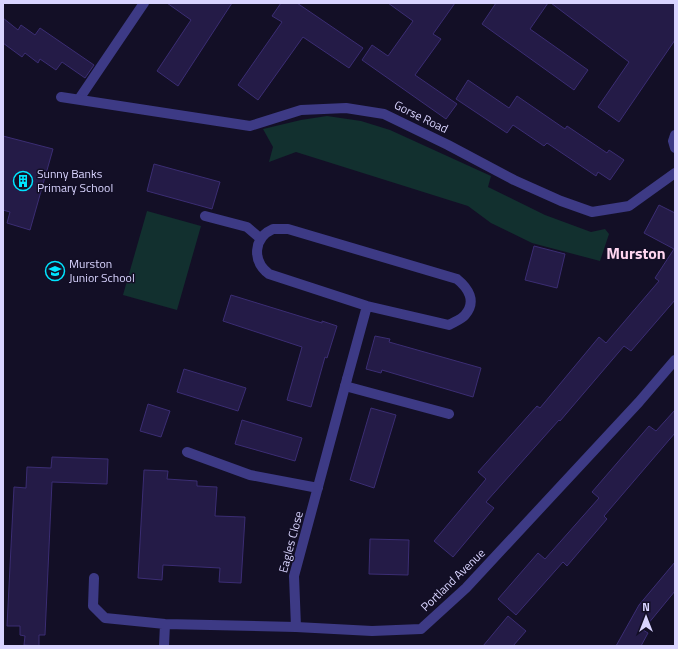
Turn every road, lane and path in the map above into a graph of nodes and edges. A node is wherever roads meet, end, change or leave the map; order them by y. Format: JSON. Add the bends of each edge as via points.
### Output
{"nodes":[{"id":1,"x":144,"y":3,"type":"edge"},
{"id":2,"x":61,"y":97,"type":"dead end"},
{"id":3,"x":79,"y":99,"type":"junction"},
{"id":4,"x":675,"y":135,"type":"edge"},
{"id":5,"x":675,"y":148,"type":"edge"},
{"id":6,"x":675,"y":172,"type":"edge"},
{"id":7,"x":205,"y":216,"type":"dead end"},
{"id":8,"x":261,"y":238,"type":"junction"},
{"id":9,"x":367,"y":306,"type":"junction"},
{"id":10,"x":675,"y":360,"type":"edge"},
{"id":11,"x":346,"y":383,"type":"junction"},
{"id":12,"x":449,"y":414,"type":"dead end"},
{"id":13,"x":187,"y":452,"type":"dead end"},
{"id":14,"x":318,"y":488,"type":"junction"},
{"id":15,"x":94,"y":578,"type":"dead end"},
{"id":16,"x":165,"y":624,"type":"junction"},
{"id":17,"x":296,"y":627,"type":"junction"},
{"id":18,"x":164,"y":646,"type":"edge"}],
"edges":[{"from":1,"to":3,"type":"street"},
{"from":2,"to":3,"type":"street","name":"Gorse Road"},
{"from":3,"to":6,"type":"street","name":"Gorse Road","via":[[250,126],[301,110],[346,108],[384,114],[514,180],[592,212],[629,206]]},
{"from":4,"to":5,"type":"street"},
{"from":7,"to":8,"type":"street","via":[[246,227]]},
{"from":8,"to":9,"type":"street","via":[[257,249],[258,260],[262,269],[269,274]]},
{"from":8,"to":9,"type":"street","via":[[264,233],[273,229],[294,231],[457,279],[467,287],[472,297],[465,315],[449,325]]},
{"from":9,"to":11,"type":"street","name":"Eagles Close"},
{"from":10,"to":17,"type":"street","name":"Portland Avenue","via":[[634,408],[472,582],[421,629],[372,631]]},
{"from":11,"to":12,"type":"street"},
{"from":11,"to":14,"type":"street","name":"Eagles Close"},
{"from":13,"to":14,"type":"street","via":[[250,475]]},
{"from":14,"to":17,"type":"street","name":"Eagles Close","via":[[294,576]]},
{"from":15,"to":16,"type":"street","name":"Portland Avenue","via":[[93,606],[105,618]]},
{"from":16,"to":17,"type":"street","name":"Portland Avenue"},
{"from":16,"to":18,"type":"street"}]}
